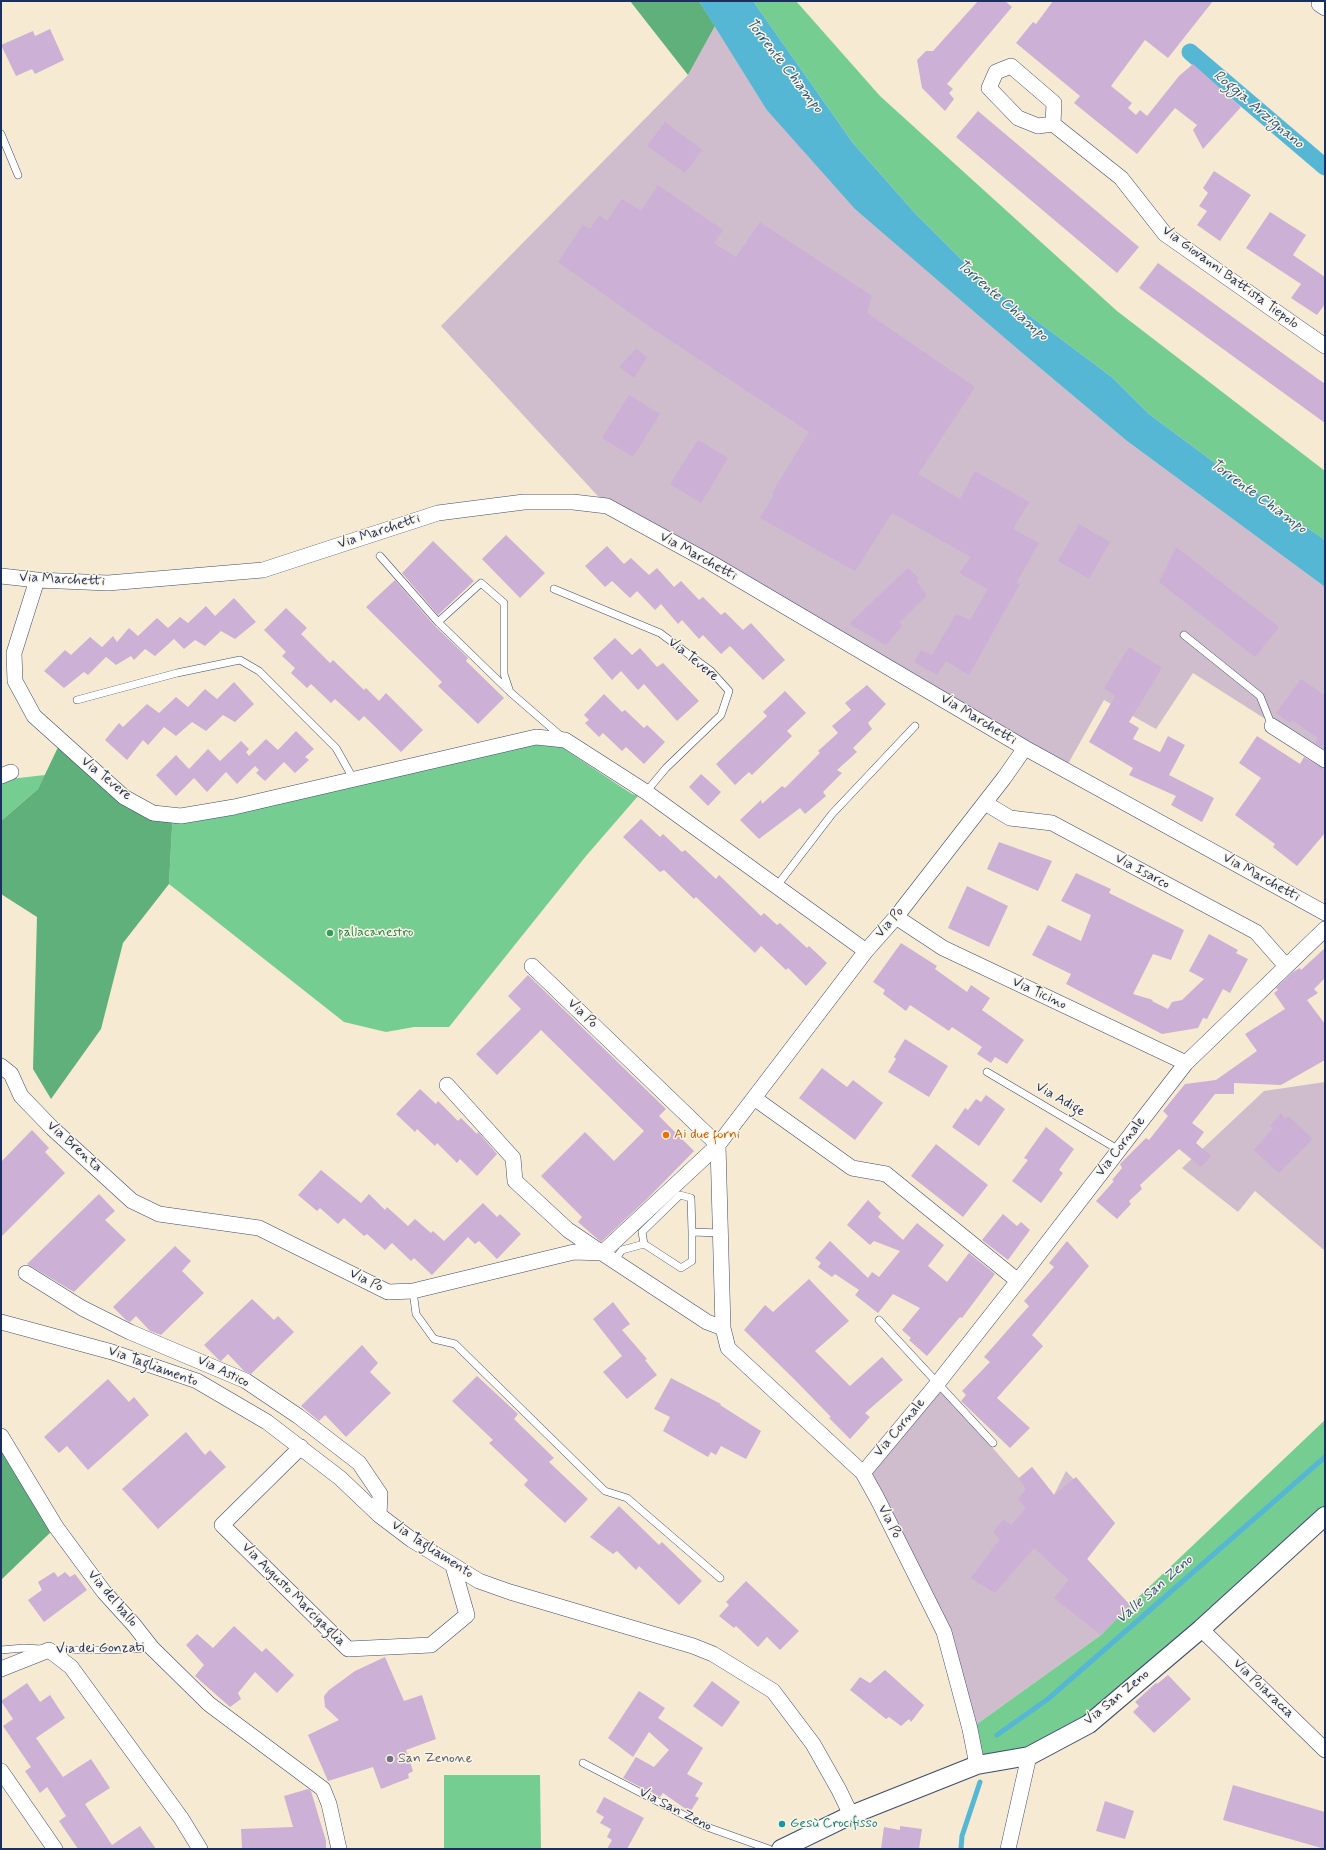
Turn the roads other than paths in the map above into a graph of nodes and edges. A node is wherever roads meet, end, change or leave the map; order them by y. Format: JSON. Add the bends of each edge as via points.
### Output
{"nodes":[{"id":1,"x":1053,"y":124,"type":"junction"},
{"id":2,"x":1,"y":134,"type":"edge"},
{"id":3,"x":18,"y":175,"type":"dead end"},
{"id":4,"x":1325,"y":346,"type":"edge"},
{"id":5,"x":380,"y":556,"type":"dead end"},
{"id":6,"x":1,"y":576,"type":"edge"},
{"id":7,"x":37,"y":580,"type":"junction"},
{"id":8,"x":554,"y":589,"type":"dead end"},
{"id":9,"x":438,"y":622,"type":"junction"},
{"id":10,"x":1184,"y":635,"type":"dead end"},
{"id":11,"x":510,"y":692,"type":"junction"},
{"id":12,"x":77,"y":700,"type":"dead end"},
{"id":13,"x":915,"y":726,"type":"dead end"},
{"id":14,"x":1272,"y":726,"type":"joint"},
{"id":15,"x":565,"y":740,"type":"junction"},
{"id":16,"x":1025,"y":748,"type":"junction"},
{"id":17,"x":1325,"y":760,"type":"edge"},
{"id":18,"x":355,"y":781,"type":"junction"},
{"id":19,"x":646,"y":792,"type":"junction"},
{"id":20,"x":985,"y":803,"type":"junction"},
{"id":21,"x":776,"y":887,"type":"junction"},
{"id":22,"x":1325,"y":913,"type":"edge"},
{"id":23,"x":896,"y":917,"type":"junction"},
{"id":24,"x":1325,"y":928,"type":"edge"},
{"id":25,"x":866,"y":951,"type":"junction"},
{"id":26,"x":532,"y":966,"type":"dead end"},
{"id":27,"x":1286,"y":966,"type":"junction"},
{"id":28,"x":1186,"y":1063,"type":"junction"},
{"id":29,"x":1,"y":1066,"type":"edge"},
{"id":30,"x":987,"y":1072,"type":"dead end"},
{"id":31,"x":447,"y":1085,"type":"dead end"},
{"id":32,"x":754,"y":1098,"type":"junction"},
{"id":33,"x":718,"y":1145,"type":"junction"},
{"id":34,"x":1119,"y":1150,"type":"junction"},
{"id":35,"x":159,"y":1214,"type":"joint"},
{"id":36,"x":692,"y":1232,"type":"junction"},
{"id":37,"x":720,"y":1233,"type":"junction"},
{"id":38,"x":644,"y":1244,"type":"junction"},
{"id":39,"x":608,"y":1257,"type":"junction"},
{"id":40,"x":26,"y":1273,"type":"dead end"},
{"id":41,"x":1018,"y":1281,"type":"junction"},
{"id":42,"x":413,"y":1291,"type":"junction"},
{"id":43,"x":879,"y":1320,"type":"dead end"},
{"id":44,"x":1,"y":1322,"type":"edge"},
{"id":45,"x":723,"y":1328,"type":"junction"},
{"id":46,"x":937,"y":1384,"type":"junction"},
{"id":47,"x":1,"y":1436,"type":"edge"},
{"id":48,"x":993,"y":1443,"type":"dead end"},
{"id":49,"x":301,"y":1447,"type":"junction"},
{"id":50,"x":863,"y":1473,"type":"junction"},
{"id":51,"x":379,"y":1514,"type":"junction"},
{"id":52,"x":1325,"y":1516,"type":"edge"},
{"id":53,"x":453,"y":1566,"type":"junction"},
{"id":54,"x":720,"y":1578,"type":"dead end"},
{"id":55,"x":1201,"y":1629,"type":"junction"},
{"id":56,"x":152,"y":1648,"type":"junction"},
{"id":57,"x":1,"y":1650,"type":"edge"},
{"id":58,"x":49,"y":1650,"type":"junction"},
{"id":59,"x":1,"y":1670,"type":"edge"},
{"id":60,"x":1325,"y":1750,"type":"edge"},
{"id":61,"x":1029,"y":1756,"type":"junction"},
{"id":62,"x":583,"y":1763,"type":"dead end"},
{"id":63,"x":977,"y":1765,"type":"junction"},
{"id":64,"x":1,"y":1771,"type":"edge"},
{"id":65,"x":851,"y":1816,"type":"junction"},
{"id":66,"x":55,"y":1849,"type":"edge"},
{"id":67,"x":200,"y":1849,"type":"edge"},
{"id":68,"x":339,"y":1849,"type":"edge"},
{"id":69,"x":769,"y":1849,"type":"edge"},
{"id":70,"x":781,"y":1849,"type":"edge"},
{"id":71,"x":1008,"y":1849,"type":"edge"}],
"edges":[{"from":1,"to":1,"type":"street","via":[[1038,126],[1018,118],[989,88],[996,72],[1012,66],[1054,103]]},
{"from":1,"to":4,"type":"street","name":"Via Giovanni Battista Tiepolo","via":[[1120,178],[1165,234]]},
{"from":2,"to":3,"type":"lane"},
{"from":5,"to":9,"type":"lane","name":"Via Tevere"},
{"from":6,"to":7,"type":"street","name":"Via Marchetti"},
{"from":7,"to":16,"type":"street","name":"Via Marchetti","via":[[108,583],[263,570],[438,513],[524,502],[573,502],[607,506],[726,572]]},
{"from":7,"to":18,"type":"street","name":"Via Tevere","via":[[14,653],[15,681],[34,716],[124,796],[153,813],[182,816]]},
{"from":8,"to":19,"type":"lane","name":"Via Tevere","via":[[660,633],[711,671],[729,691],[721,715],[666,768]]},
{"from":9,"to":11,"type":"lane","name":"Via Tevere"},
{"from":9,"to":11,"type":"lane","via":[[481,582],[504,603],[504,674]]},
{"from":10,"to":14,"type":"lane","via":[[1260,696]]},
{"from":11,"to":15,"type":"lane","name":"Via Tevere"},
{"from":12,"to":18,"type":"lane","via":[[177,673],[240,660],[259,670],[336,748]]},
{"from":13,"to":21,"type":"lane","via":[[832,814]]},
{"from":14,"to":17,"type":"street"},
{"from":15,"to":18,"type":"street","name":"Via Tevere","via":[[536,737]]},
{"from":15,"to":19,"type":"street","name":"Via Tevere"},
{"from":16,"to":20,"type":"street","name":"Via Po"},
{"from":16,"to":22,"type":"street","name":"Via Marchetti"},
{"from":19,"to":21,"type":"street","name":"Via Tevere"},
{"from":20,"to":23,"type":"street","name":"Via Po"},
{"from":20,"to":27,"type":"street","name":"Via Isarco","via":[[1010,818],[1052,823],[1256,932]]},
{"from":21,"to":25,"type":"street","name":"Via Tevere"},
{"from":23,"to":25,"type":"street","name":"Via Po"},
{"from":23,"to":28,"type":"street","name":"Via Ticino","via":[[943,948]]},
{"from":24,"to":27,"type":"street","name":"Via Cornale"},
{"from":25,"to":32,"type":"street","name":"Via Po"},
{"from":26,"to":33,"type":"street","name":"Via Po"},
{"from":27,"to":28,"type":"street","name":"Via Cornale"},
{"from":28,"to":34,"type":"street","name":"Via Cornale"},
{"from":29,"to":35,"type":"street","name":"Via Brenta","via":[[11,1074],[21,1096],[52,1128],[132,1201]]},
{"from":30,"to":34,"type":"lane","name":"Via Adige"},
{"from":31,"to":39,"type":"street","via":[[513,1158],[515,1181],[568,1230]]},
{"from":32,"to":33,"type":"street","name":"Via Po"},
{"from":32,"to":41,"type":"street","via":[[852,1168],[886,1174]]},
{"from":33,"to":37,"type":"street","name":"Via Po"},
{"from":33,"to":39,"type":"street","name":"Via Po"},
{"from":34,"to":41,"type":"street","name":"Via Cornale"},
{"from":35,"to":42,"type":"street","name":"Via Po","via":[[259,1228],[388,1292]]},
{"from":36,"to":37,"type":"lane"},
{"from":36,"to":38,"type":"lane","via":[[692,1261],[681,1268]]},
{"from":36,"to":38,"type":"lane","via":[[691,1198],[680,1195],[642,1232]]},
{"from":37,"to":45,"type":"street","name":"Via Po"},
{"from":38,"to":39,"type":"lane"},
{"from":39,"to":42,"type":"street","name":"Via Po","via":[[574,1252]]},
{"from":39,"to":45,"type":"street","via":[[706,1322]]},
{"from":40,"to":51,"type":"street","name":"Via Astico","via":[[130,1332],[246,1381],[298,1416],[359,1463],[380,1494]]},
{"from":41,"to":46,"type":"street","name":"Via Cornale"},
{"from":42,"to":54,"type":"lane","via":[[416,1314],[434,1339],[454,1344],[605,1491],[627,1498]]},
{"from":43,"to":46,"type":"lane","name":"Via Cornale"},
{"from":44,"to":49,"type":"street","name":"Via Tagliamento","via":[[112,1352],[197,1381],[267,1422]]},
{"from":45,"to":50,"type":"street","name":"Via Po","via":[[728,1348]]},
{"from":46,"to":48,"type":"lane","name":"Via Cornale"},
{"from":46,"to":50,"type":"street","name":"Via Cornale"},
{"from":47,"to":56,"type":"street","name":"Via del ballo","via":[[56,1527],[104,1592]]},
{"from":49,"to":51,"type":"street","name":"Via Tagliamento"},
{"from":49,"to":53,"type":"street","name":"Via Augusto Marcigaglia","via":[[222,1525],[348,1649],[431,1645],[467,1615]]},
{"from":50,"to":63,"type":"street","name":"Via Po","via":[[944,1632],[970,1728]]},
{"from":51,"to":53,"type":"street","name":"Via Tagliamento","via":[[412,1540]]},
{"from":52,"to":55,"type":"street","name":"Via San Zeno"},
{"from":53,"to":65,"type":"street","name":"Via Tagliamento","via":[[510,1592],[706,1651],[773,1691],[813,1744]]},
{"from":55,"to":60,"type":"street","name":"Via Poiaracca"},
{"from":55,"to":61,"type":"street","name":"Via San Zeno","via":[[1089,1724]]},
{"from":56,"to":58,"type":"lane","name":"Via dei Gonzati"},
{"from":56,"to":68,"type":"street","name":"Via del ballo","via":[[209,1704],[323,1788]]},
{"from":57,"to":58,"type":"lane","name":"Via dei Gonzati"},
{"from":58,"to":59,"type":"street","name":"Via dei Gonzati"},
{"from":58,"to":67,"type":"street","via":[[71,1668],[181,1818]]},
{"from":61,"to":63,"type":"street","name":"Via San Zeno"},
{"from":61,"to":71,"type":"street"},
{"from":62,"to":69,"type":"lane","name":"Via San Zeno","via":[[707,1827]]},
{"from":63,"to":65,"type":"street","name":"Via San Zeno"},
{"from":64,"to":66,"type":"street"},
{"from":65,"to":70,"type":"street","name":"Via San Zeno"}]}
